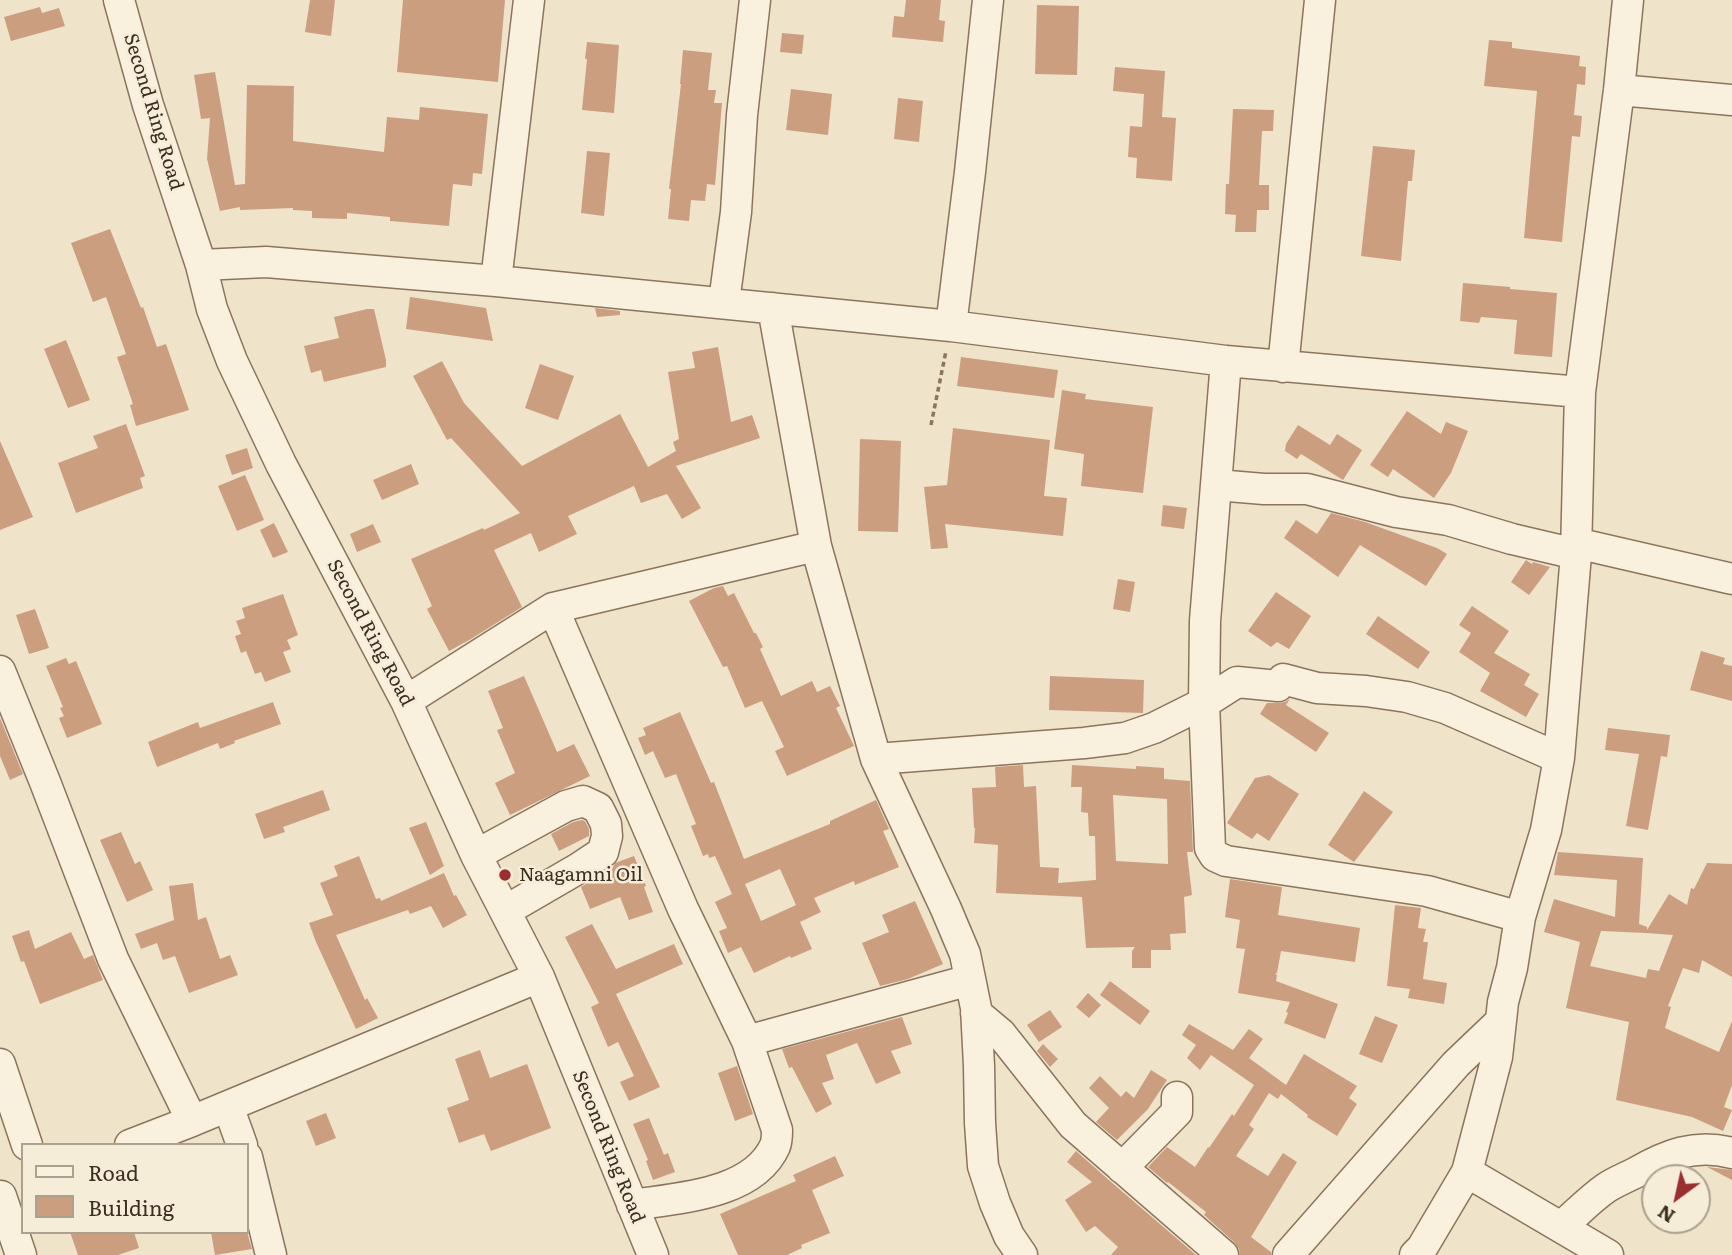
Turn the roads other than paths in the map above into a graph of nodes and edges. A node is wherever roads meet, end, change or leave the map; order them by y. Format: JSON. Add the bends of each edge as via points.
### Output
{"nodes":[{"id":1,"x":119,"y":0,"type":"edge"},
{"id":2,"x":529,"y":0,"type":"edge"},
{"id":3,"x":755,"y":0,"type":"edge"},
{"id":4,"x":988,"y":0,"type":"edge"},
{"id":5,"x":1320,"y":0,"type":"edge"},
{"id":6,"x":1628,"y":0,"type":"edge"},
{"id":7,"x":1619,"y":90,"type":"junction"},
{"id":8,"x":1732,"y":100,"type":"edge"},
{"id":9,"x":201,"y":265,"type":"junction"},
{"id":10,"x":496,"y":281,"type":"junction"},
{"id":11,"x":724,"y":302,"type":"junction"},
{"id":12,"x":773,"y":308,"type":"junction"},
{"id":13,"x":951,"y":326,"type":"junction"},
{"id":14,"x":1226,"y":361,"type":"junction"},
{"id":15,"x":1283,"y":367,"type":"junction"},
{"id":16,"x":1580,"y":392,"type":"junction"},
{"id":17,"x":1216,"y":485,"type":"junction"},
{"id":18,"x":816,"y":546,"type":"junction"},
{"id":19,"x":1576,"y":548,"type":"junction"},
{"id":20,"x":1732,"y":579,"type":"edge"},
{"id":21,"x":553,"y":608,"type":"junction"},
{"id":22,"x":0,"y":671,"type":"edge"},
{"id":23,"x":406,"y":701,"type":"junction"},
{"id":24,"x":1204,"y":703,"type":"junction"},
{"id":25,"x":1559,"y":758,"type":"junction"},
{"id":26,"x":876,"y":759,"type":"junction"},
{"id":27,"x":476,"y":855,"type":"junction"},
{"id":28,"x":505,"y":912,"type":"junction"},
{"id":29,"x":1520,"y":917,"type":"junction"},
{"id":30,"x":539,"y":977,"type":"junction"},
{"id":31,"x":970,"y":981,"type":"junction"},
{"id":32,"x":976,"y":1013,"type":"junction"},
{"id":33,"x":1501,"y":1021,"type":"junction"},
{"id":34,"x":747,"y":1041,"type":"junction"},
{"id":35,"x":0,"y":1064,"type":"edge"},
{"id":36,"x":1177,"y":1097,"type":"dead end"},
{"id":37,"x":228,"y":1106,"type":"junction"},
{"id":38,"x":192,"y":1122,"type":"junction"},
{"id":39,"x":26,"y":1143,"type":"edge"},
{"id":40,"x":135,"y":1143,"type":"edge"},
{"id":41,"x":241,"y":1143,"type":"edge"},
{"id":42,"x":1732,"y":1153,"type":"edge"},
{"id":43,"x":248,"y":1161,"type":"edge"},
{"id":44,"x":1122,"y":1168,"type":"junction"},
{"id":45,"x":1467,"y":1172,"type":"junction"},
{"id":46,"x":8,"y":1193,"type":"edge"},
{"id":47,"x":632,"y":1205,"type":"junction"},
{"id":48,"x":1561,"y":1227,"type":"junction"},
{"id":49,"x":21,"y":1255,"type":"edge"},
{"id":50,"x":271,"y":1255,"type":"edge"},
{"id":51,"x":653,"y":1255,"type":"edge"},
{"id":52,"x":1022,"y":1255,"type":"edge"},
{"id":53,"x":1223,"y":1255,"type":"edge"},
{"id":54,"x":1287,"y":1255,"type":"edge"},
{"id":55,"x":1415,"y":1255,"type":"edge"},
{"id":56,"x":1608,"y":1255,"type":"edge"}],
"edges":[{"from":1,"to":9,"type":"street","name":"Second Ring Road"},
{"from":2,"to":10,"type":"street"},
{"from":3,"to":11,"type":"street"},
{"from":4,"to":13,"type":"street"},
{"from":5,"to":15,"type":"street"},
{"from":6,"to":7,"type":"street"},
{"from":7,"to":8,"type":"street"},
{"from":7,"to":16,"type":"street"},
{"from":9,"to":10,"type":"street","via":[[266,262]]},
{"from":9,"to":23,"type":"street","name":"Second Ring Road","via":[[232,362]]},
{"from":10,"to":11,"type":"street"},
{"from":11,"to":12,"type":"street"},
{"from":12,"to":13,"type":"street"},
{"from":12,"to":18,"type":"street"},
{"from":13,"to":14,"type":"street"},
{"from":14,"to":15,"type":"street"},
{"from":14,"to":17,"type":"street"},
{"from":15,"to":16,"type":"street"},
{"from":16,"to":19,"type":"street"},
{"from":17,"to":19,"type":"street","via":[[1307,489],[1512,539]]},
{"from":17,"to":24,"type":"street","via":[[1205,621]]},
{"from":18,"to":21,"type":"street"},
{"from":18,"to":26,"type":"street"},
{"from":19,"to":20,"type":"street"},
{"from":19,"to":25,"type":"street"},
{"from":21,"to":23,"type":"street"},
{"from":21,"to":34,"type":"street","via":[[683,909]]},
{"from":22,"to":38,"type":"street","via":[[113,959]]},
{"from":23,"to":27,"type":"street","name":"Second Ring Road"},
{"from":24,"to":25,"type":"street","via":[[1237,682],[1279,686],[1283,679],[1317,688],[1407,697],[1445,708]]},
{"from":24,"to":26,"type":"street","via":[[1125,738]]},
{"from":24,"to":29,"type":"street","via":[[1210,848],[1215,856],[1427,891]]},
{"from":25,"to":29,"type":"street","via":[[1546,830]]},
{"from":26,"to":31,"type":"street","via":[[946,909],[965,954]]},
{"from":27,"to":28,"type":"street","name":"Second Ring Road"},
{"from":27,"to":28,"type":"street","via":[[566,806],[583,801],[598,808],[606,824],[603,852]]},
{"from":28,"to":30,"type":"street","name":"Second Ring Road"},
{"from":29,"to":33,"type":"street"},
{"from":30,"to":37,"type":"street"},
{"from":30,"to":47,"type":"street","name":"Second Ring Road"},
{"from":31,"to":32,"type":"street"},
{"from":31,"to":34,"type":"street"},
{"from":32,"to":44,"type":"street","via":[[1000,1034],[1073,1125]]},
{"from":32,"to":52,"type":"street","via":[[983,1166],[1009,1236]]},
{"from":33,"to":45,"type":"street","via":[[1497,1057]]},
{"from":33,"to":54,"type":"street","via":[[1456,1064]]},
{"from":34,"to":47,"type":"street","via":[[777,1129],[776,1144],[762,1165],[745,1178],[711,1192]]},
{"from":35,"to":39,"type":"street"},
{"from":36,"to":44,"type":"street","via":[[1177,1112]]},
{"from":37,"to":38,"type":"street"},
{"from":37,"to":41,"type":"street"},
{"from":38,"to":40,"type":"street"},
{"from":42,"to":48,"type":"street","via":[[1699,1149],[1676,1153],[1606,1188]]},
{"from":43,"to":50,"type":"street"},
{"from":44,"to":53,"type":"street"},
{"from":45,"to":48,"type":"street"},
{"from":45,"to":55,"type":"street"},
{"from":46,"to":49,"type":"street"},
{"from":47,"to":51,"type":"street","name":"Second Ring Road"},
{"from":48,"to":56,"type":"street"}]}
